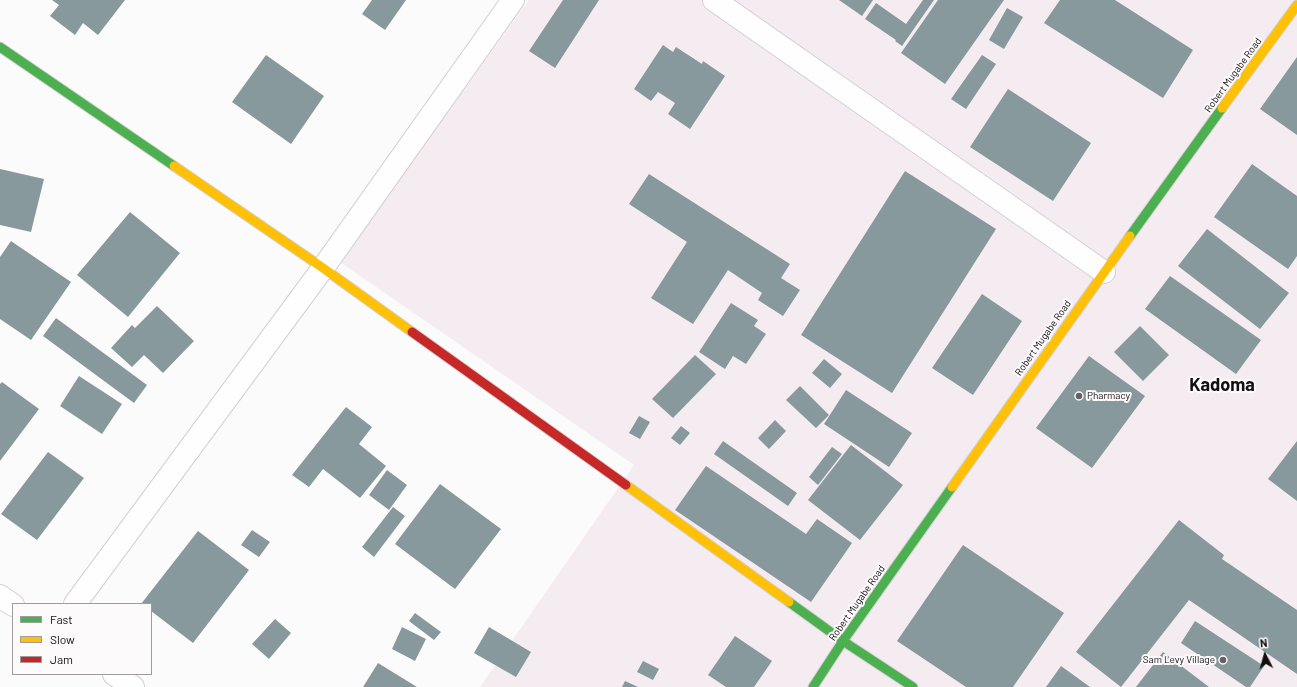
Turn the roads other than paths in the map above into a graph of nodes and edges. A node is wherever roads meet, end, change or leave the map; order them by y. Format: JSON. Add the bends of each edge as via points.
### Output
{"nodes":[{"id":1,"x":514,"y":0,"type":"edge"},
{"id":2,"x":714,"y":0,"type":"edge"},
{"id":3,"x":1297,"y":6,"type":"edge"},
{"id":4,"x":0,"y":47,"type":"edge"},
{"id":5,"x":323,"y":268,"type":"junction"},
{"id":6,"x":1104,"y":272,"type":"junction"},
{"id":7,"x":0,"y":596,"type":"edge"},
{"id":8,"x":75,"y":603,"type":"edge"},
{"id":9,"x":12,"y":604,"type":"edge"},
{"id":10,"x":843,"y":641,"type":"junction"},
{"id":11,"x":115,"y":675,"type":"edge"},
{"id":12,"x":133,"y":687,"type":"edge"},
{"id":13,"x":813,"y":687,"type":"edge"},
{"id":14,"x":913,"y":687,"type":"edge"}],
"edges":[{"from":1,"to":5,"type":"street"},
{"from":2,"to":6,"type":"street"},
{"from":3,"to":6,"type":"street","name":"Robert Mugabe Road"},
{"from":4,"to":5,"type":"street"},
{"from":5,"to":8,"type":"street"},
{"from":5,"to":10,"type":"street"},
{"from":6,"to":10,"type":"street","name":"Robert Mugabe Road"},
{"from":7,"to":9,"type":"street"},
{"from":10,"to":13,"type":"street","name":"Robert Mugabe Road"},
{"from":10,"to":14,"type":"street"},
{"from":11,"to":12,"type":"street"}]}
